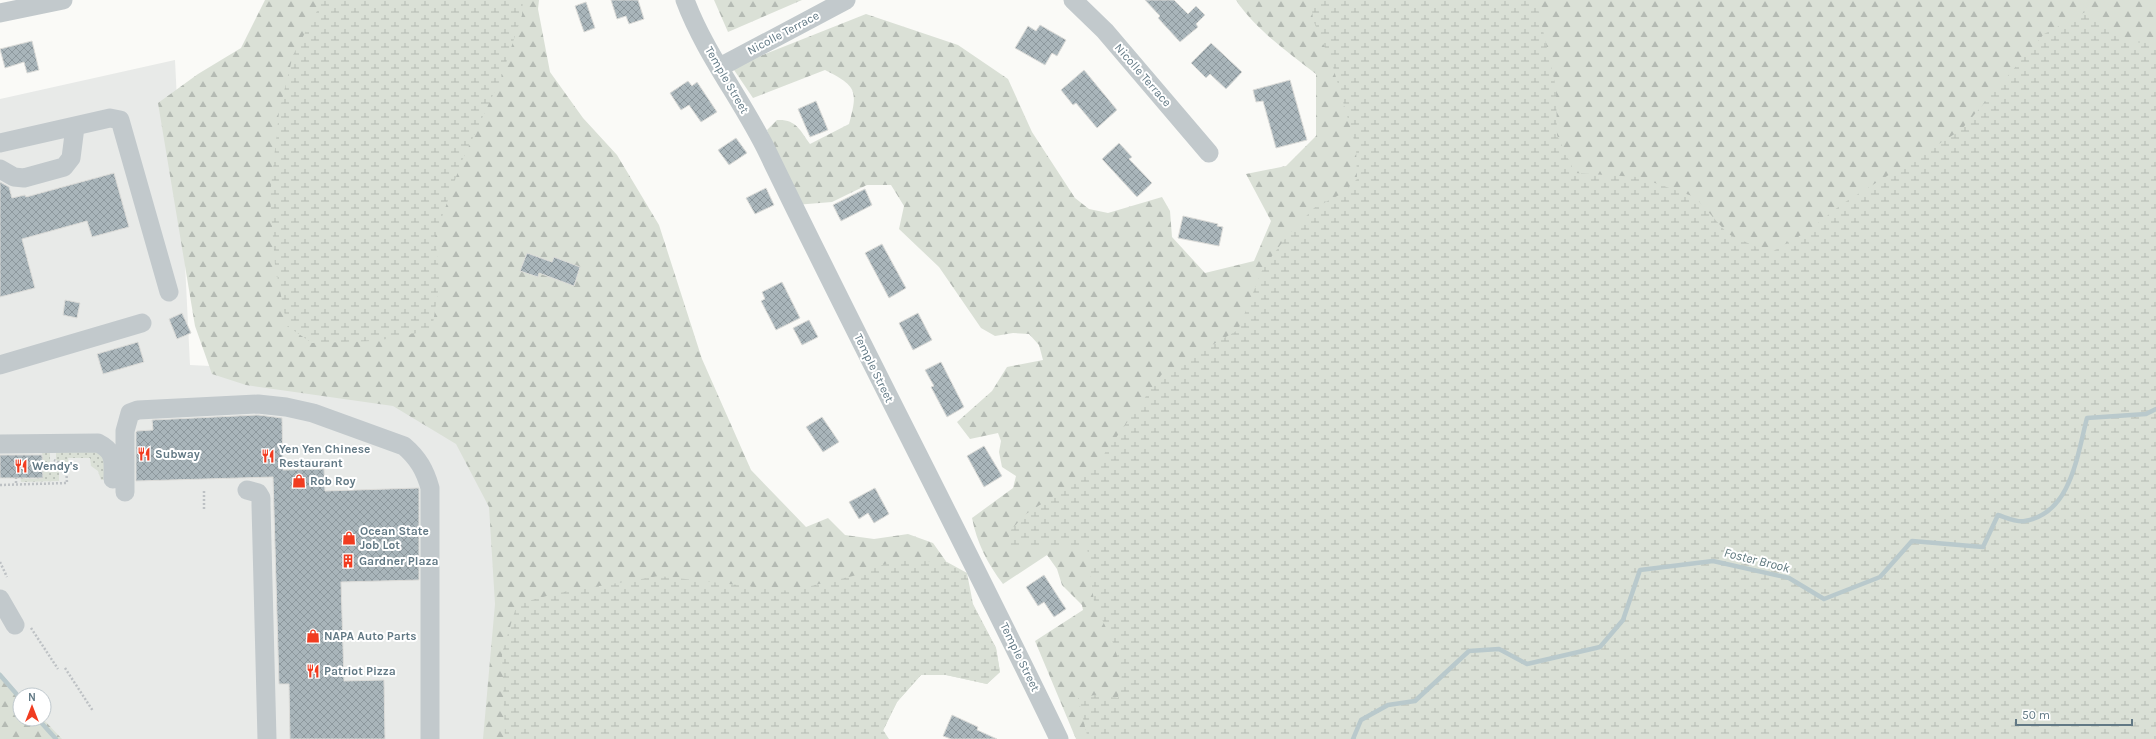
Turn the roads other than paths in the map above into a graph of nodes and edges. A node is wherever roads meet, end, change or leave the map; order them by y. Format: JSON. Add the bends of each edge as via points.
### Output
{"nodes":[{"id":1,"x":63,"y":0,"type":"edge"},
{"id":2,"x":685,"y":0,"type":"edge"},
{"id":3,"x":846,"y":0,"type":"edge"},
{"id":4,"x":1073,"y":0,"type":"edge"},
{"id":5,"x":0,"y":13,"type":"edge"},
{"id":6,"x":720,"y":67,"type":"junction"},
{"id":7,"x":75,"y":127,"type":"junction"},
{"id":8,"x":0,"y":143,"type":"edge"},
{"id":9,"x":1210,"y":153,"type":"dead end"},
{"id":10,"x":0,"y":169,"type":"edge"},
{"id":11,"x":170,"y":292,"type":"dead end"},
{"id":12,"x":142,"y":323,"type":"dead end"},
{"id":13,"x":0,"y":365,"type":"edge"},
{"id":14,"x":0,"y":444,"type":"edge"},
{"id":15,"x":247,"y":490,"type":"dead end"},
{"id":16,"x":0,"y":599,"type":"edge"},
{"id":17,"x":22,"y":625,"type":"road end"},
{"id":18,"x":266,"y":739,"type":"edge"},
{"id":19,"x":430,"y":739,"type":"edge"},
{"id":20,"x":1060,"y":739,"type":"edge"}],
"edges":[{"from":1,"to":5,"type":"street"},
{"from":2,"to":6,"type":"street","name":"Temple Street"},
{"from":3,"to":6,"type":"street","name":"Nicolle Terrace"},
{"from":4,"to":9,"type":"street","name":"Nicolle Terrace","via":[[1105,31]]},
{"from":6,"to":20,"type":"street","name":"Temple Street","via":[[758,133]]},
{"from":7,"to":8,"type":"street"},
{"from":7,"to":10,"type":"street","via":[[71,158],[64,167],[24,178],[14,177]]},
{"from":7,"to":11,"type":"street","via":[[110,118],[120,120]]},
{"from":12,"to":13,"type":"street"},
{"from":14,"to":19,"type":"street","via":[[98,443],[108,448],[113,457],[119,492],[125,431],[130,413],[138,410],[258,404],[286,407],[313,413],[404,446],[425,471],[430,488]]},
{"from":15,"to":18,"type":"street","via":[[258,493],[261,505]]},
{"from":16,"to":17,"type":"street"}]}
